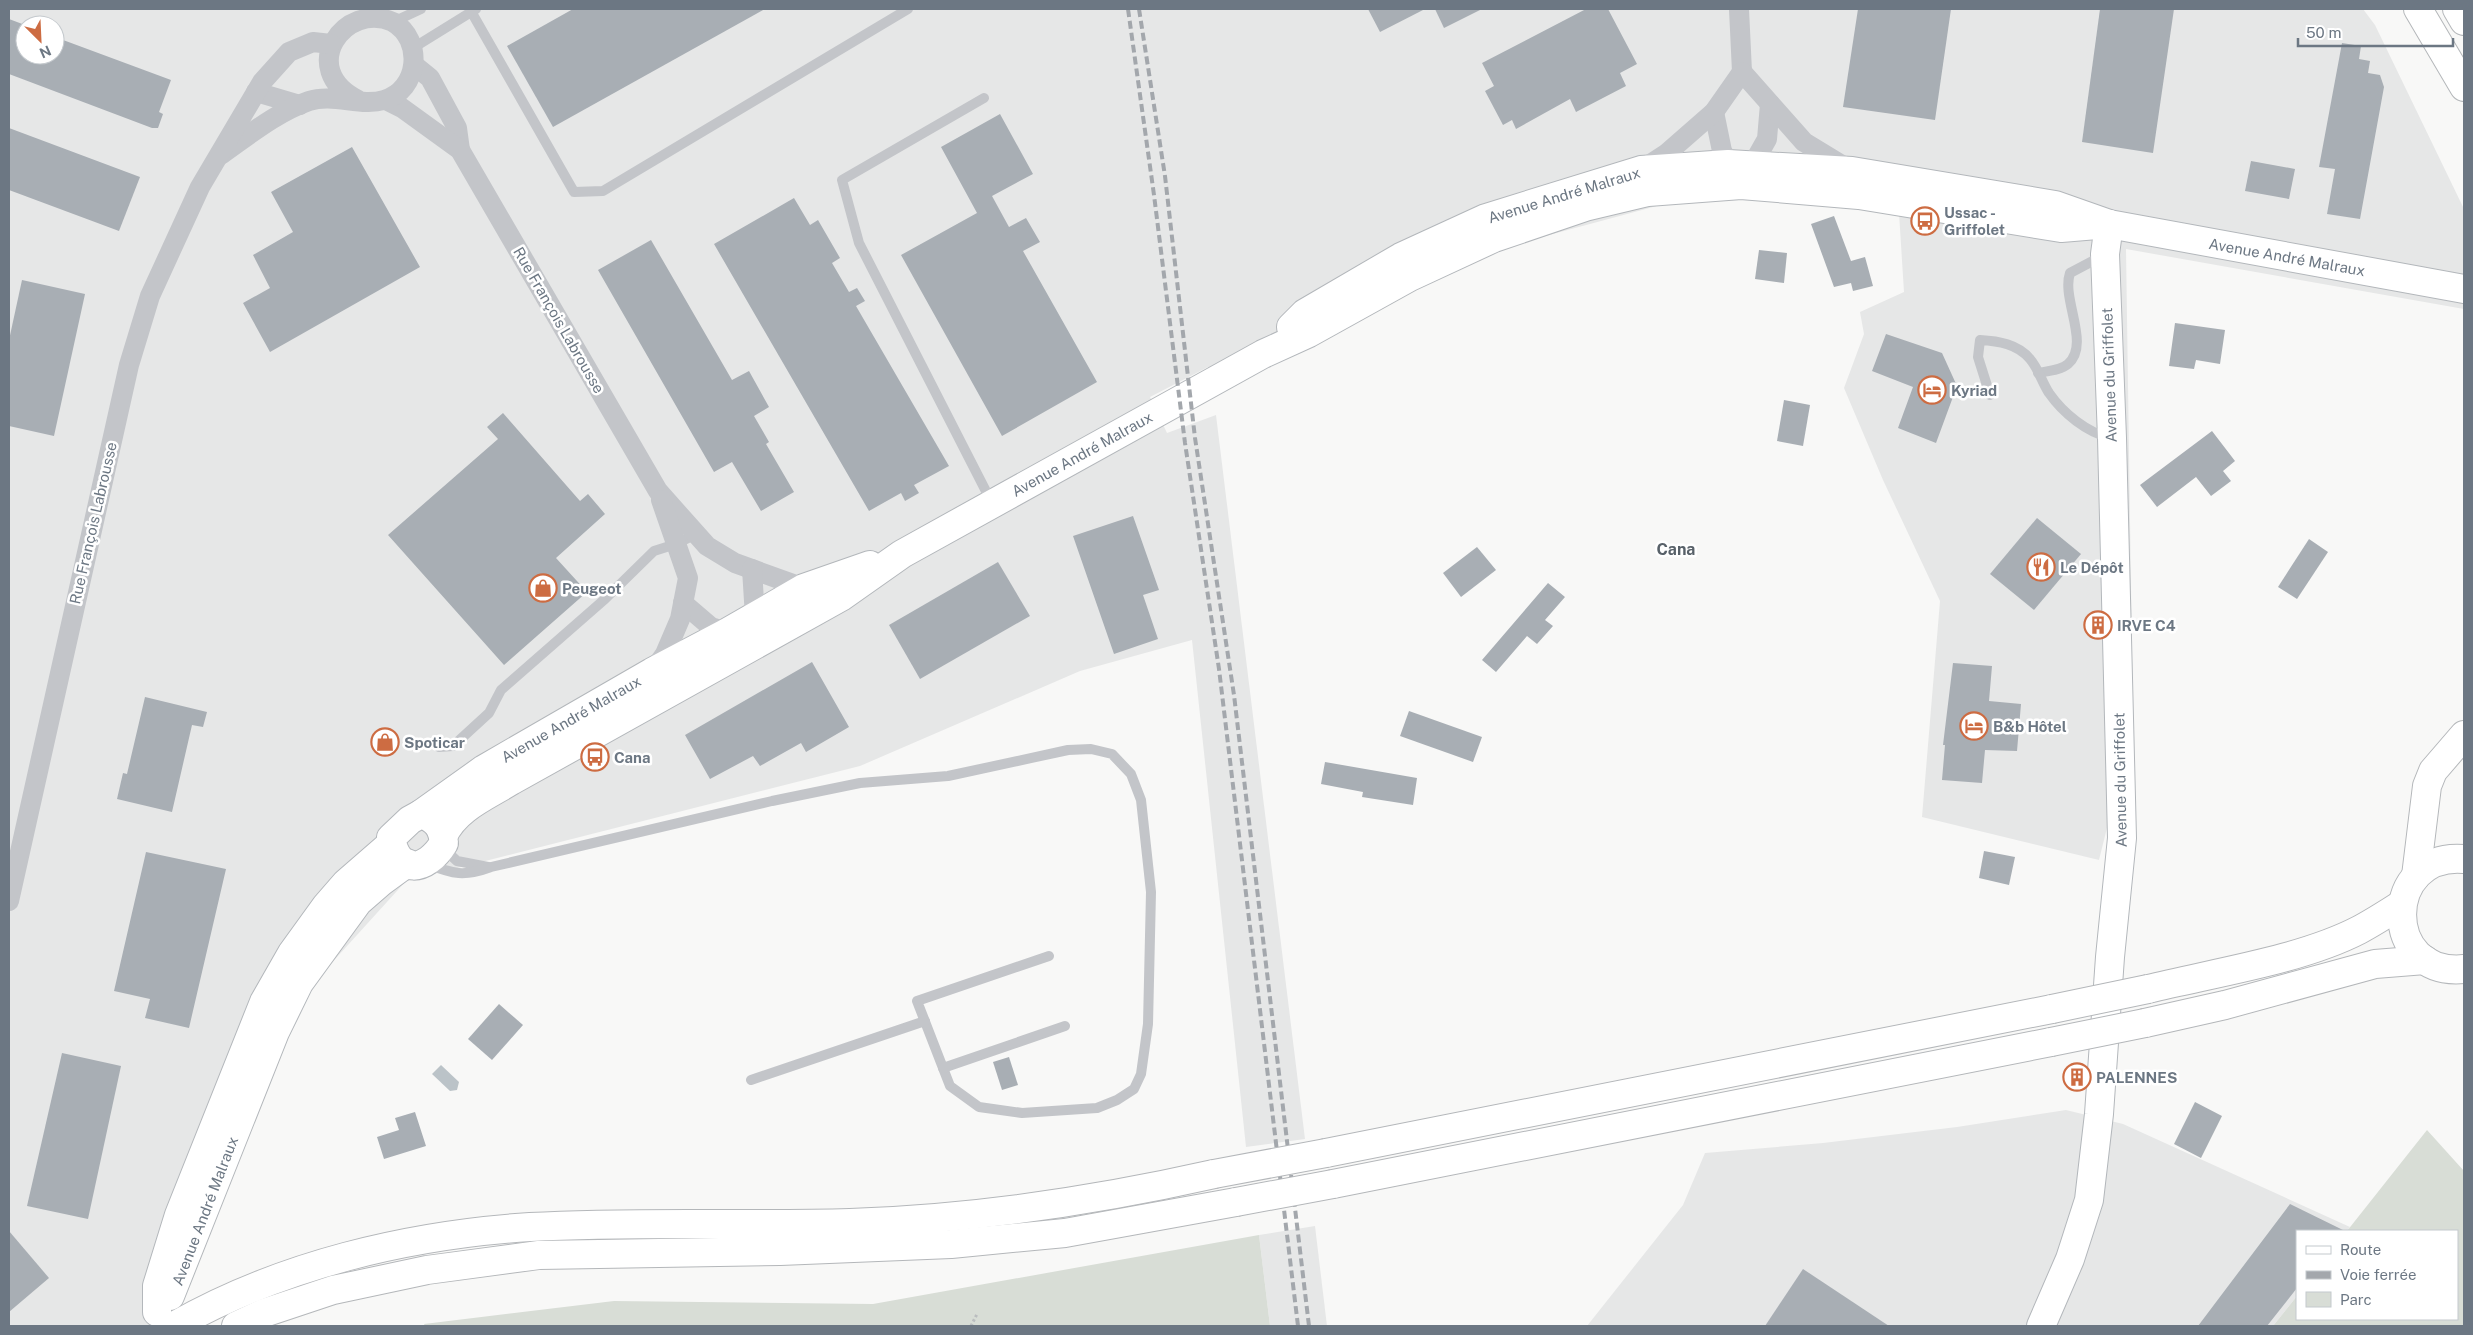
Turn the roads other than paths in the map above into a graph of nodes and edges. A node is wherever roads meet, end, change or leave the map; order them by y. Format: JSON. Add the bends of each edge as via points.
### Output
{"nodes":[{"id":1,"x":420,"y":9,"type":"edge"},
{"id":2,"x":908,"y":9,"type":"edge"},
{"id":3,"x":1739,"y":9,"type":"edge"},
{"id":4,"x":2418,"y":9,"type":"edge"},
{"id":5,"x":2457,"y":9,"type":"edge"},
{"id":6,"x":474,"y":11,"type":"edge"},
{"id":7,"x":382,"y":16,"type":"edge"},
{"id":8,"x":2464,"y":21,"type":"edge"},
{"id":9,"x":331,"y":44,"type":"junction"},
{"id":10,"x":414,"y":57,"type":"junction"},
{"id":11,"x":1742,"y":72,"type":"junction"},
{"id":12,"x":2464,"y":88,"type":"edge"},
{"id":13,"x":256,"y":92,"type":"junction"},
{"id":14,"x":984,"y":98,"type":"dead end"},
{"id":15,"x":358,"y":100,"type":"junction"},
{"id":16,"x":386,"y":100,"type":"junction"},
{"id":17,"x":1770,"y":104,"type":"junction"},
{"id":18,"x":300,"y":105,"type":"junction"},
{"id":19,"x":1714,"y":112,"type":"junction"},
{"id":20,"x":460,"y":150,"type":"junction"},
{"id":21,"x":216,"y":158,"type":"junction"},
{"id":22,"x":1641,"y":170,"type":"junction"},
{"id":23,"x":1740,"y":171,"type":"junction"},
{"id":24,"x":1852,"y":171,"type":"junction"},
{"id":25,"x":2109,"y":224,"type":"junction"},
{"id":26,"x":2105,"y":254,"type":"junction"},
{"id":27,"x":2464,"y":289,"type":"edge"},
{"id":28,"x":1262,"y":354,"type":"junction"},
{"id":29,"x":2038,"y":373,"type":"junction"},
{"id":30,"x":1990,"y":395,"type":"dead end"},
{"id":31,"x":2112,"y":438,"type":"junction"},
{"id":32,"x":658,"y":490,"type":"junction"},
{"id":33,"x":993,"y":504,"type":"junction"},
{"id":34,"x":696,"y":534,"type":"junction"},
{"id":35,"x":676,"y":544,"type":"junction"},
{"id":36,"x":902,"y":554,"type":"junction"},
{"id":37,"x":752,"y":569,"type":"junction"},
{"id":38,"x":804,"y":588,"type":"junction"},
{"id":39,"x":683,"y":603,"type":"junction"},
{"id":40,"x":800,"y":620,"type":"junction"},
{"id":41,"x":743,"y":629,"type":"junction"},
{"id":42,"x":652,"y":672,"type":"junction"},
{"id":43,"x":648,"y":704,"type":"junction"},
{"id":44,"x":2464,"y":735,"type":"edge"},
{"id":45,"x":438,"y":747,"type":"dead end"},
{"id":46,"x":421,"y":814,"type":"junction"},
{"id":47,"x":422,"y":850,"type":"junction"},
{"id":48,"x":2464,"y":859,"type":"edge"},
{"id":49,"x":491,"y":867,"type":"junction"},
{"id":50,"x":2416,"y":876,"type":"junction"},
{"id":51,"x":9,"y":901,"type":"edge"},
{"id":52,"x":2402,"y":904,"type":"junction"},
{"id":53,"x":1049,"y":956,"type":"dead end"},
{"id":54,"x":2425,"y":960,"type":"junction"},
{"id":55,"x":2461,"y":975,"type":"edge"},
{"id":56,"x":925,"y":1021,"type":"junction"},
{"id":57,"x":1065,"y":1026,"type":"dead end"},
{"id":58,"x":943,"y":1068,"type":"junction"},
{"id":59,"x":751,"y":1080,"type":"dead end"},
{"id":60,"x":174,"y":1326,"type":"edge"},
{"id":61,"x":236,"y":1326,"type":"edge"},
{"id":62,"x":2041,"y":1326,"type":"edge"}],
"edges":[{"from":1,"to":7,"type":"lane"},
{"from":2,"to":6,"type":"lane","via":[[603,191],[574,192]]},
{"from":3,"to":11,"type":"street"},
{"from":4,"to":12,"type":"main road"},
{"from":5,"to":8,"type":"main road"},
{"from":6,"to":10,"type":"lane"},
{"from":7,"to":9,"type":"street","via":[[349,22]]},
{"from":7,"to":10,"type":"street","name":"Rue François Labrousse","via":[[406,33]]},
{"from":9,"to":13,"type":"street","name":"Rue François Labrousse","via":[[313,42],[289,52]]},
{"from":9,"to":15,"type":"street","via":[[330,72],[336,84]]},
{"from":10,"to":16,"type":"street","via":[[409,80]]},
{"from":10,"to":20,"type":"street","name":"Rue François Labrousse","via":[[430,78],[457,128]]},
{"from":11,"to":17,"type":"street"},
{"from":11,"to":19,"type":"street"},
{"from":13,"to":18,"type":"street","name":"Rue François Labrousse"},
{"from":13,"to":21,"type":"street","name":"Rue François Labrousse"},
{"from":14,"to":33,"type":"lane","via":[[842,180],[859,243]]},
{"from":15,"to":16,"type":"street","name":"Rue François Labrousse"},
{"from":15,"to":18,"type":"street","name":"Rue François Labrousse","via":[[311,100]]},
{"from":16,"to":20,"type":"street","name":"Rue François Labrousse"},
{"from":17,"to":23,"type":"street","via":[[1767,139]]},
{"from":17,"to":24,"type":"street","via":[[1804,142]]},
{"from":18,"to":21,"type":"street","name":"Rue François Labrousse"},
{"from":19,"to":22,"type":"street","via":[[1666,154]]},
{"from":19,"to":23,"type":"street","via":[[1722,151]]},
{"from":20,"to":32,"type":"street","name":"Rue François Labrousse"},
{"from":21,"to":51,"type":"street","name":"Rue François Labrousse","via":[[150,296],[129,364]]},
{"from":22,"to":23,"type":"main road","name":"Avenue André Malraux"},
{"from":22,"to":28,"type":"main road","name":"Avenue André Malraux","via":[[1486,218],[1401,257],[1305,313]]},
{"from":23,"to":24,"type":"main road","name":"Avenue André Malraux"},
{"from":23,"to":25,"type":"main road","name":"Avenue André Malraux","via":[[1859,195],[2062,228]]},
{"from":23,"to":28,"type":"main road","name":"Avenue André Malraux","via":[[1585,207],[1494,238],[1410,277]]},
{"from":24,"to":25,"type":"main road","name":"Avenue André Malraux","via":[[2055,205]]},
{"from":25,"to":26,"type":"main road","name":"Avenue du Griffolet"},
{"from":25,"to":27,"type":"main road","name":"Avenue André Malraux"},
{"from":26,"to":29,"type":"lane","via":[[2070,273],[2066,282],[2078,339],[2075,353],[2069,363]]},
{"from":26,"to":31,"type":"main road","name":"Avenue du Griffolet"},
{"from":28,"to":33,"type":"main road","name":"Avenue André Malraux"},
{"from":29,"to":30,"type":"lane","via":[[2030,358],[2016,348],[1980,340],[1978,357]]},
{"from":29,"to":31,"type":"lane","via":[[2064,411],[2097,435]]},
{"from":31,"to":62,"type":"main road","name":"Avenue du Griffolet","via":[[2122,838],[2089,1200],[2070,1259]]},
{"from":32,"to":34,"type":"street","name":"Rue François Labrousse"},
{"from":32,"to":35,"type":"street","name":"Rue François Labrousse"},
{"from":33,"to":36,"type":"main road","name":"Avenue André Malraux"},
{"from":34,"to":35,"type":"lane"},
{"from":34,"to":37,"type":"street","name":"Rue François Labrousse","via":[[707,546]]},
{"from":35,"to":39,"type":"street","name":"Rue François Labrousse","via":[[688,578]]},
{"from":35,"to":45,"type":"lane","via":[[654,551],[605,599],[501,690],[489,713],[453,746]]},
{"from":36,"to":38,"type":"main road","name":"Avenue André Malraux"},
{"from":36,"to":40,"type":"main road","name":"Avenue André Malraux","via":[[841,597]]},
{"from":37,"to":38,"type":"street","name":"Rue François Labrousse"},
{"from":37,"to":41,"type":"street"},
{"from":38,"to":41,"type":"main road","name":"Avenue André Malraux"},
{"from":39,"to":41,"type":"street","via":[[711,627]]},
{"from":39,"to":42,"type":"street","name":"Rue François Labrousse","via":[[665,654]]},
{"from":40,"to":41,"type":"street","name":"Avenue André Malraux"},
{"from":40,"to":43,"type":"main road","name":"Avenue André Malraux"},
{"from":41,"to":42,"type":"main road","name":"Avenue André Malraux"},
{"from":41,"to":43,"type":"street","name":"Avenue André Malraux"},
{"from":42,"to":46,"type":"main road","name":"Avenue André Malraux","via":[[484,769]]},
{"from":43,"to":47,"type":"main road","name":"Avenue André Malraux","via":[[464,810]]},
{"from":44,"to":50,"type":"main road","via":[[2433,771],[2427,786]]},
{"from":46,"to":47,"type":"main road","via":[[434,819],[442,830]]},
{"from":46,"to":47,"type":"main road","name":"Avenue André Malraux","via":[[391,838]]},
{"from":47,"to":47,"type":"main road","name":"Avenue André Malraux","via":[[346,883],[292,953],[264,1002],[178,1215],[157,1286],[157,1312],[173,1292],[275,1032],[299,983],[358,902]]},
{"from":47,"to":49,"type":"lane"},
{"from":47,"to":49,"type":"lane","via":[[452,874],[472,874]]},
{"from":48,"to":50,"type":"main road","via":[[2445,859]]},
{"from":49,"to":58,"type":"lane","via":[[772,800],[860,783],[948,776],[1068,750],[1091,749],[1112,754],[1131,774],[1141,800],[1152,892],[1148,1024],[1142,1074],[1134,1089],[1097,1108],[1022,1113],[979,1107],[950,1086]]},
{"from":50,"to":52,"type":"main road"},
{"from":52,"to":54,"type":"main road","via":[[2406,936]]},
{"from":52,"to":60,"type":"main road","bridge":true,"via":[[2358,930],[2322,945],[2148,989],[1057,1205],[945,1218],[852,1223],[678,1223],[530,1228],[447,1237],[338,1258],[262,1284]]},
{"from":53,"to":56,"type":"lane","via":[[917,1001]]},
{"from":54,"to":55,"type":"main road"},
{"from":54,"to":61,"type":"main road","bridge":true,"via":[[2375,964],[2225,1006],[2051,1042],[1333,1184],[1066,1232],[951,1244],[530,1256],[427,1270],[333,1290]]},
{"from":56,"to":58,"type":"lane"},
{"from":56,"to":59,"type":"lane"},
{"from":57,"to":58,"type":"lane"}]}
